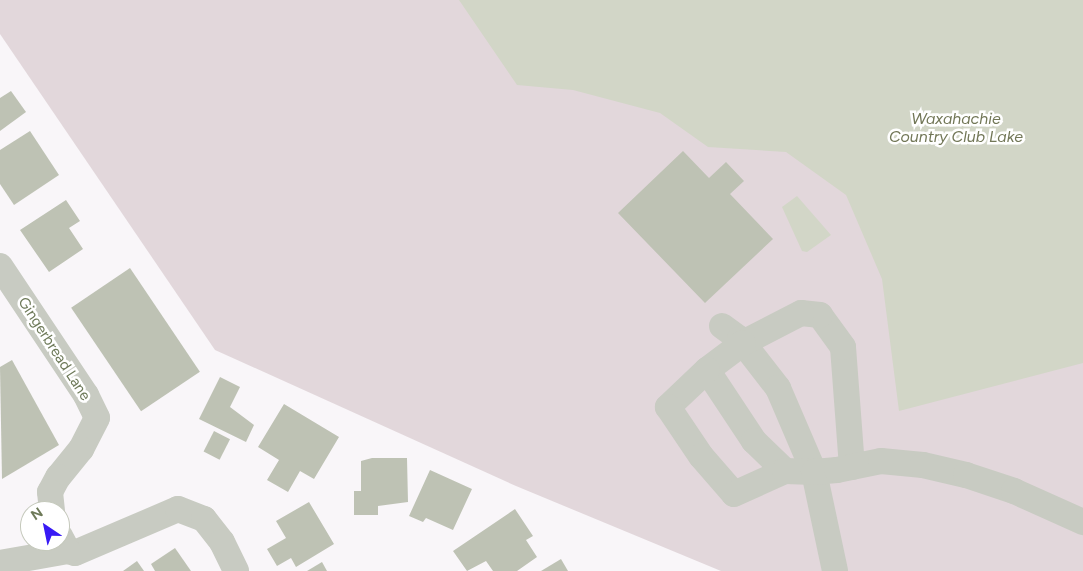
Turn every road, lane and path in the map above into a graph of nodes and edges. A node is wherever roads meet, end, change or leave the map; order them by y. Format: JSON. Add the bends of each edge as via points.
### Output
{"nodes":[{"id":1,"x":0,"y":266,"type":"edge"},
{"id":2,"x":722,"y":326,"type":"dead end"},
{"id":3,"x":743,"y":343,"type":"junction"},
{"id":4,"x":707,"y":370,"type":"junction"},
{"id":5,"x":852,"y":466,"type":"junction"},
{"id":6,"x":785,"y":471,"type":"junction"},
{"id":7,"x":814,"y":472,"type":"junction"},
{"id":8,"x":51,"y":501,"type":"edge"},
{"id":9,"x":1083,"y":522,"type":"edge"},
{"id":10,"x":70,"y":549,"type":"edge"},
{"id":11,"x":40,"y":551,"type":"edge"},
{"id":12,"x":0,"y":563,"type":"edge"},
{"id":13,"x":236,"y":571,"type":"edge"},
{"id":14,"x":836,"y":571,"type":"edge"}],
"edges":[{"from":1,"to":8,"type":"street","name":"Gingerbread Lane","via":[[86,395],[97,418],[82,449],[58,477],[50,492]]},
{"from":2,"to":3,"type":"street"},
{"from":3,"to":4,"type":"street"},
{"from":3,"to":5,"type":"street","via":[[801,313],[820,315],[843,347]]},
{"from":3,"to":7,"type":"street","via":[[778,388]]},
{"from":4,"to":6,"type":"street","via":[[754,441]]},
{"from":4,"to":6,"type":"street","via":[[668,407],[701,456],[734,494]]},
{"from":5,"to":7,"type":"street"},
{"from":5,"to":9,"type":"street","via":[[881,461],[924,465],[1014,491]]},
{"from":6,"to":7,"type":"street"},
{"from":7,"to":14,"type":"street"},
{"from":10,"to":13,"type":"street","via":[[75,553],[178,509],[204,519],[222,542]]},
{"from":11,"to":12,"type":"street"}]}
